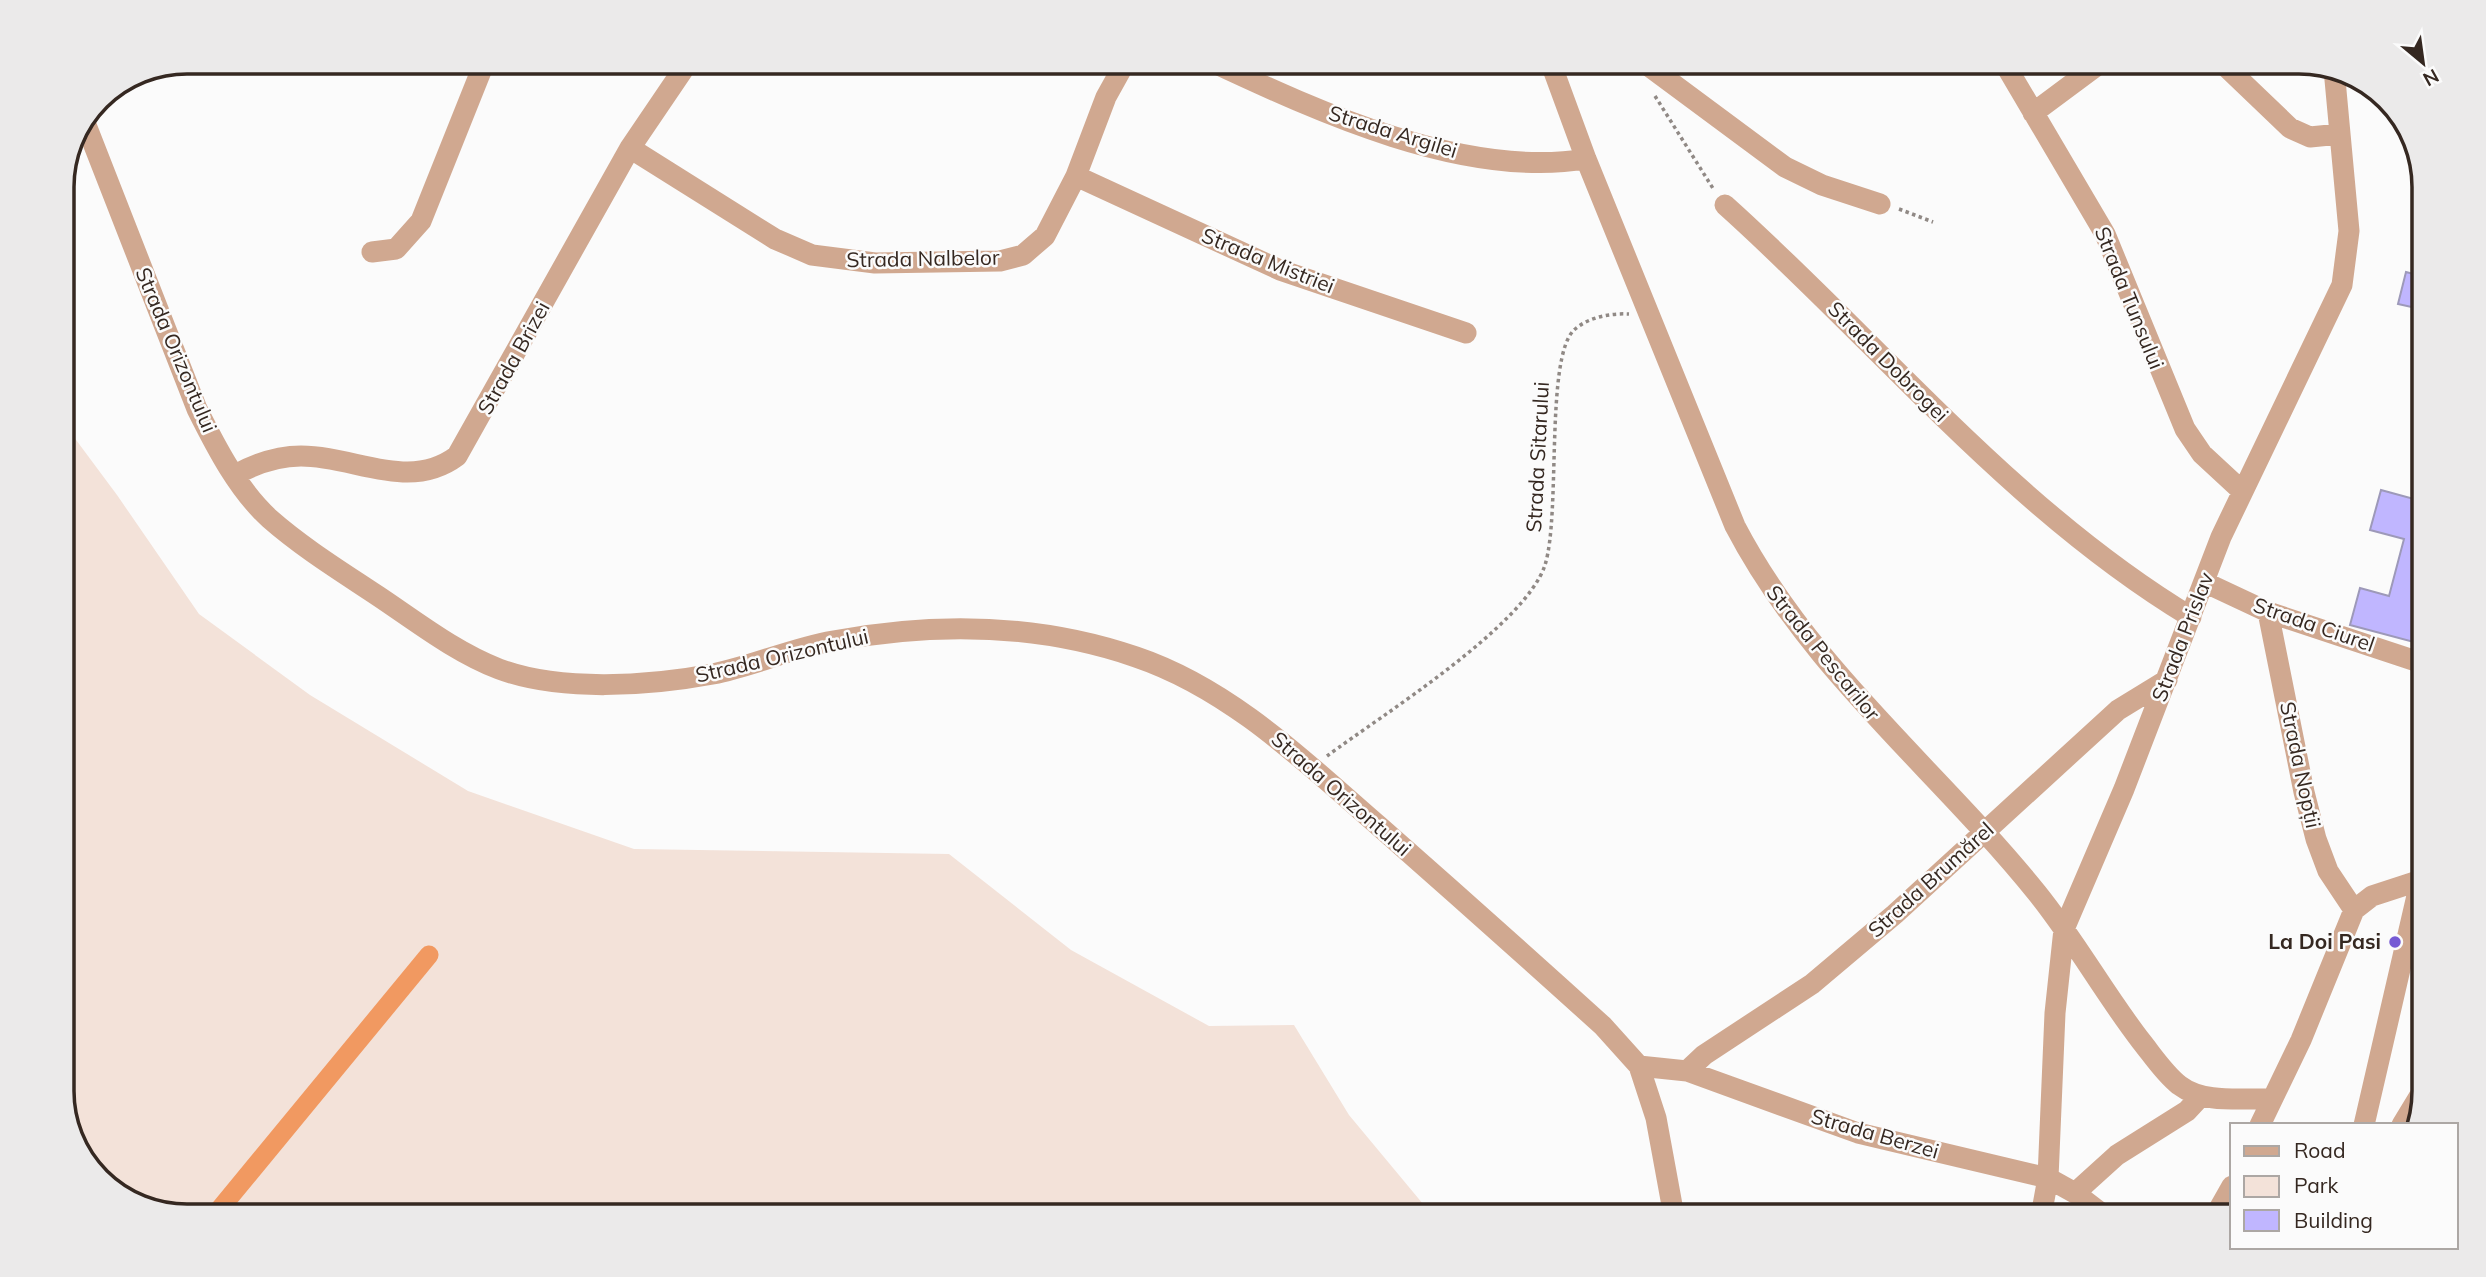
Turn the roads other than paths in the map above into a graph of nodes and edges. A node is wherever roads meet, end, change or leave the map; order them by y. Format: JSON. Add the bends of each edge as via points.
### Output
{"nodes":[{"id":1,"x":480,"y":74,"type":"edge"},
{"id":2,"x":680,"y":74,"type":"edge"},
{"id":3,"x":1119,"y":74,"type":"edge"},
{"id":4,"x":1240,"y":74,"type":"edge"},
{"id":5,"x":1555,"y":74,"type":"edge"},
{"id":6,"x":1660,"y":74,"type":"edge"},
{"id":7,"x":2010,"y":74,"type":"edge"},
{"id":8,"x":2086,"y":74,"type":"edge"},
{"id":9,"x":2234,"y":74,"type":"edge"},
{"id":10,"x":2335,"y":79,"type":"edge"},
{"id":11,"x":2033,"y":113,"type":"junction"},
{"id":12,"x":89,"y":131,"type":"edge"},
{"id":13,"x":2340,"y":134,"type":"junction"},
{"id":14,"x":630,"y":148,"type":"junction"},
{"id":15,"x":1586,"y":159,"type":"junction"},
{"id":16,"x":1076,"y":176,"type":"junction"},
{"id":17,"x":1880,"y":204,"type":"road end"},
{"id":18,"x":1725,"y":205,"type":"road end"},
{"id":19,"x":372,"y":252,"type":"dead end"},
{"id":20,"x":1466,"y":333,"type":"dead end"},
{"id":21,"x":235,"y":475,"type":"junction"},
{"id":22,"x":2242,"y":491,"type":"junction"},
{"id":23,"x":2204,"y":582,"type":"junction"},
{"id":24,"x":2268,"y":612,"type":"junction"},
{"id":25,"x":2191,"y":617,"type":"junction"},
{"id":26,"x":2412,"y":660,"type":"edge"},
{"id":27,"x":2167,"y":680,"type":"junction"},
{"id":28,"x":1983,"y":832,"type":"junction"},
{"id":29,"x":2412,"y":875,"type":"edge"},
{"id":30,"x":2354,"y":910,"type":"junction"},
{"id":31,"x":2412,"y":918,"type":"edge"},
{"id":32,"x":2064,"y":929,"type":"junction"},
{"id":33,"x":1639,"y":1066,"type":"junction"},
{"id":34,"x":1687,"y":1071,"type":"junction"},
{"id":35,"x":2200,"y":1097,"type":"junction"},
{"id":36,"x":2271,"y":1099,"type":"junction"},
{"id":37,"x":2261,"y":1123,"type":"edge"},
{"id":38,"x":2364,"y":1123,"type":"edge"},
{"id":39,"x":2048,"y":1178,"type":"junction"},
{"id":40,"x":2076,"y":1193,"type":"junction"},
{"id":41,"x":1672,"y":1204,"type":"edge"},
{"id":42,"x":2043,"y":1204,"type":"edge"},
{"id":43,"x":2090,"y":1204,"type":"edge"}],
"edges":[{"from":1,"to":19,"type":"street","via":[[421,220],[396,248]]},
{"from":2,"to":14,"type":"street","name":"Strada Brizei"},
{"from":3,"to":16,"type":"street","name":"Strada Nalbelor"},
{"from":4,"to":15,"type":"street","name":"Strada Argilei","via":[[1342,118],[1446,151],[1519,164]]},
{"from":5,"to":15,"type":"street","name":"Strada Pescarilor"},
{"from":6,"to":17,"type":"street","via":[[1786,167],[1822,185]]},
{"from":7,"to":11,"type":"street","name":"Strada Tunsului"},
{"from":8,"to":11,"type":"street"},
{"from":9,"to":13,"type":"street","via":[[2290,128],[2310,137]]},
{"from":10,"to":13,"type":"street","name":"Strada Prislav"},
{"from":11,"to":22,"type":"street","name":"Strada Tunsului","via":[[2105,234],[2185,429],[2202,454]]},
{"from":12,"to":21,"type":"street","name":"Strada Orizontului","via":[[197,409]]},
{"from":13,"to":22,"type":"street","name":"Strada Prislav","via":[[2349,231],[2342,285]]},
{"from":14,"to":16,"type":"street","name":"Strada Nalbelor","via":[[775,239],[840,261],[978,262],[1023,255],[1045,236]]},
{"from":14,"to":21,"type":"street","name":"Strada Brizei","via":[[457,456],[425,473],[301,456],[259,463]]},
{"from":15,"to":28,"type":"street","name":"Strada Pescarilor","via":[[1735,526],[1758,571],[1830,668]]},
{"from":16,"to":20,"type":"street","name":"Strada Mistriei","via":[[1280,270]]},
{"from":18,"to":25,"type":"street","name":"Strada Dobrogei","via":[[1993,464],[2140,586]]},
{"from":21,"to":33,"type":"street","name":"Strada Orizontului","via":[[268,517],[456,648],[501,670],[546,680],[620,685],[713,674],[828,642],[907,629],[965,626],[1035,633],[1136,657],[1181,676],[1282,741],[1603,1026]]},
{"from":22,"to":23,"type":"street","name":"Strada Prislav"},
{"from":23,"to":24,"type":"street","name":"Strada Ciurel"},
{"from":23,"to":25,"type":"street","name":"Strada Prislav"},
{"from":24,"to":26,"type":"street","name":"Strada Ciurel"},
{"from":24,"to":30,"type":"street","name":"Strada Nopții","via":[[2316,839],[2328,871]]},
{"from":25,"to":27,"type":"street","name":"Strada Prislav"},
{"from":27,"to":28,"type":"street","name":"Strada Brumărel","via":[[2118,710]]},
{"from":27,"to":32,"type":"street","name":"Strada Prislav"},
{"from":28,"to":32,"type":"street","name":"Strada Pescarilor"},
{"from":28,"to":34,"type":"street","name":"Strada Brumărel","via":[[1812,984]]},
{"from":29,"to":30,"type":"street","via":[[2372,895]]},
{"from":30,"to":36,"type":"street","via":[[2301,1040]]},
{"from":31,"to":38,"type":"street"},
{"from":32,"to":35,"type":"street","name":"Strada Pescarilor","via":[[2156,1060],[2177,1083]]},
{"from":32,"to":39,"type":"street","name":"Strada Prislav","via":[[2055,1013]]},
{"from":33,"to":34,"type":"street","name":"Strada Berzei"},
{"from":33,"to":41,"type":"street","name":"Strada Orizontului","via":[[1656,1118]]},
{"from":34,"to":39,"type":"street","name":"Strada Berzei","via":[[1858,1133]]},
{"from":35,"to":36,"type":"street"},
{"from":35,"to":40,"type":"street","via":[[2187,1111],[2117,1155]]},
{"from":36,"to":37,"type":"street"},
{"from":39,"to":40,"type":"street","name":"Strada Berzei"},
{"from":39,"to":42,"type":"street","name":"Strada Prislav"},
{"from":40,"to":43,"type":"street","name":"Strada Berzei"}]}
